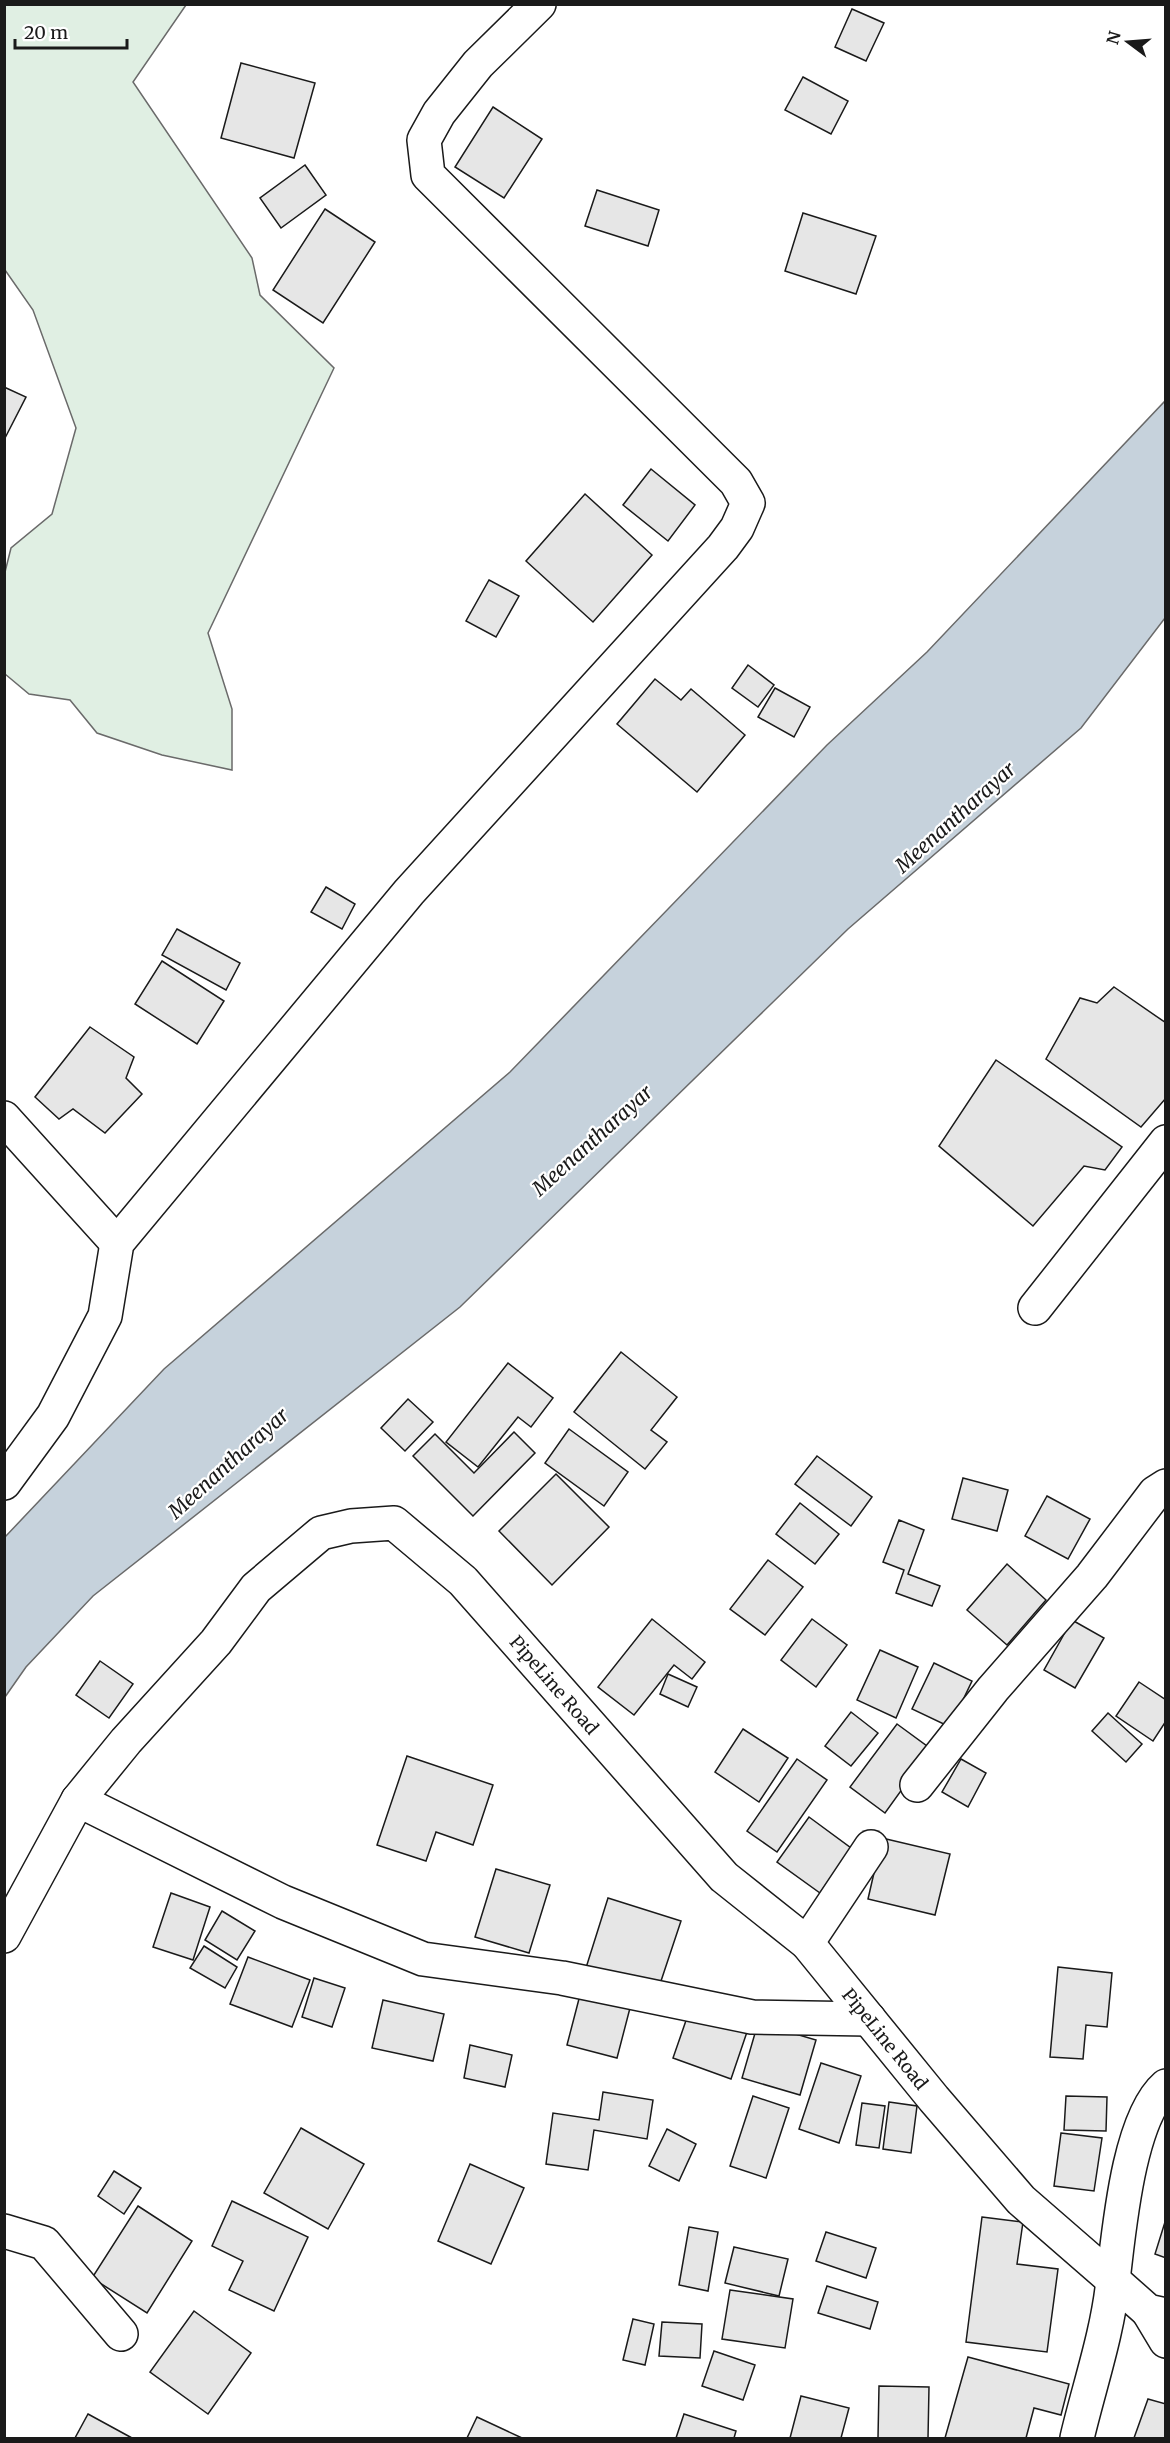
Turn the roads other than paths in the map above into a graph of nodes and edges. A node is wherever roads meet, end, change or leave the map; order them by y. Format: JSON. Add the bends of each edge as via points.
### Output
{"nodes":[{"id":1,"x":539,"y":4,"type":"edge"},
{"id":2,"x":4,"y":1118,"type":"edge"},
{"id":3,"x":1166,"y":1142,"type":"edge"},
{"id":4,"x":117,"y":1243,"type":"junction"},
{"id":5,"x":1035,"y":1308,"type":"dead end"},
{"id":6,"x":4,"y":1483,"type":"edge"},
{"id":7,"x":1166,"y":1486,"type":"edge"},
{"id":8,"x":917,"y":1785,"type":"dead end"},
{"id":9,"x":78,"y":1800,"type":"junction"},
{"id":10,"x":871,"y":1847,"type":"dead end"},
{"id":11,"x":4,"y":1936,"type":"edge"},
{"id":12,"x":807,"y":1943,"type":"junction"},
{"id":13,"x":869,"y":2019,"type":"junction"},
{"id":14,"x":1166,"y":2086,"type":"edge"},
{"id":15,"x":4,"y":2231,"type":"edge"},
{"id":16,"x":1113,"y":2280,"type":"junction"},
{"id":17,"x":1157,"y":2313,"type":"edge"},
{"id":18,"x":121,"y":2334,"type":"dead end"},
{"id":19,"x":1166,"y":2341,"type":"edge"},
{"id":20,"x":1077,"y":2439,"type":"edge"}],
"edges":[{"from":1,"to":4,"type":"street","via":[[478,64],[439,112],[424,140],[428,175],[736,482],[748,503],[723,548],[409,892]]},
{"from":2,"to":4,"type":"street"},
{"from":3,"to":5,"type":"street"},
{"from":4,"to":6,"type":"street","via":[[105,1316],[53,1416]]},
{"from":7,"to":8,"type":"street","via":[[1155,1493],[1092,1576],[993,1689]]},
{"from":9,"to":11,"type":"street","name":"PipeLine Road"},
{"from":9,"to":12,"type":"street","name":"PipeLine Road","via":[[216,1642],[256,1588],[321,1533],[394,1523],[463,1581],[724,1877]]},
{"from":9,"to":13,"type":"street","via":[[283,1902],[423,1959],[562,1978],[752,2018]]},
{"from":10,"to":12,"type":"street"},
{"from":12,"to":13,"type":"street","name":"PipeLine Road"},
{"from":13,"to":16,"type":"street","name":"PipeLine Road","via":[[1022,2200]]},
{"from":14,"to":16,"type":"street","via":[[1146,2115],[1131,2158]]},
{"from":15,"to":18,"type":"street","via":[[44,2243]]},
{"from":16,"to":17,"type":"street","name":"PipeLine Road"},
{"from":16,"to":20,"type":"street","via":[[1110,2316]]},
{"from":17,"to":19,"type":"street"}]}
